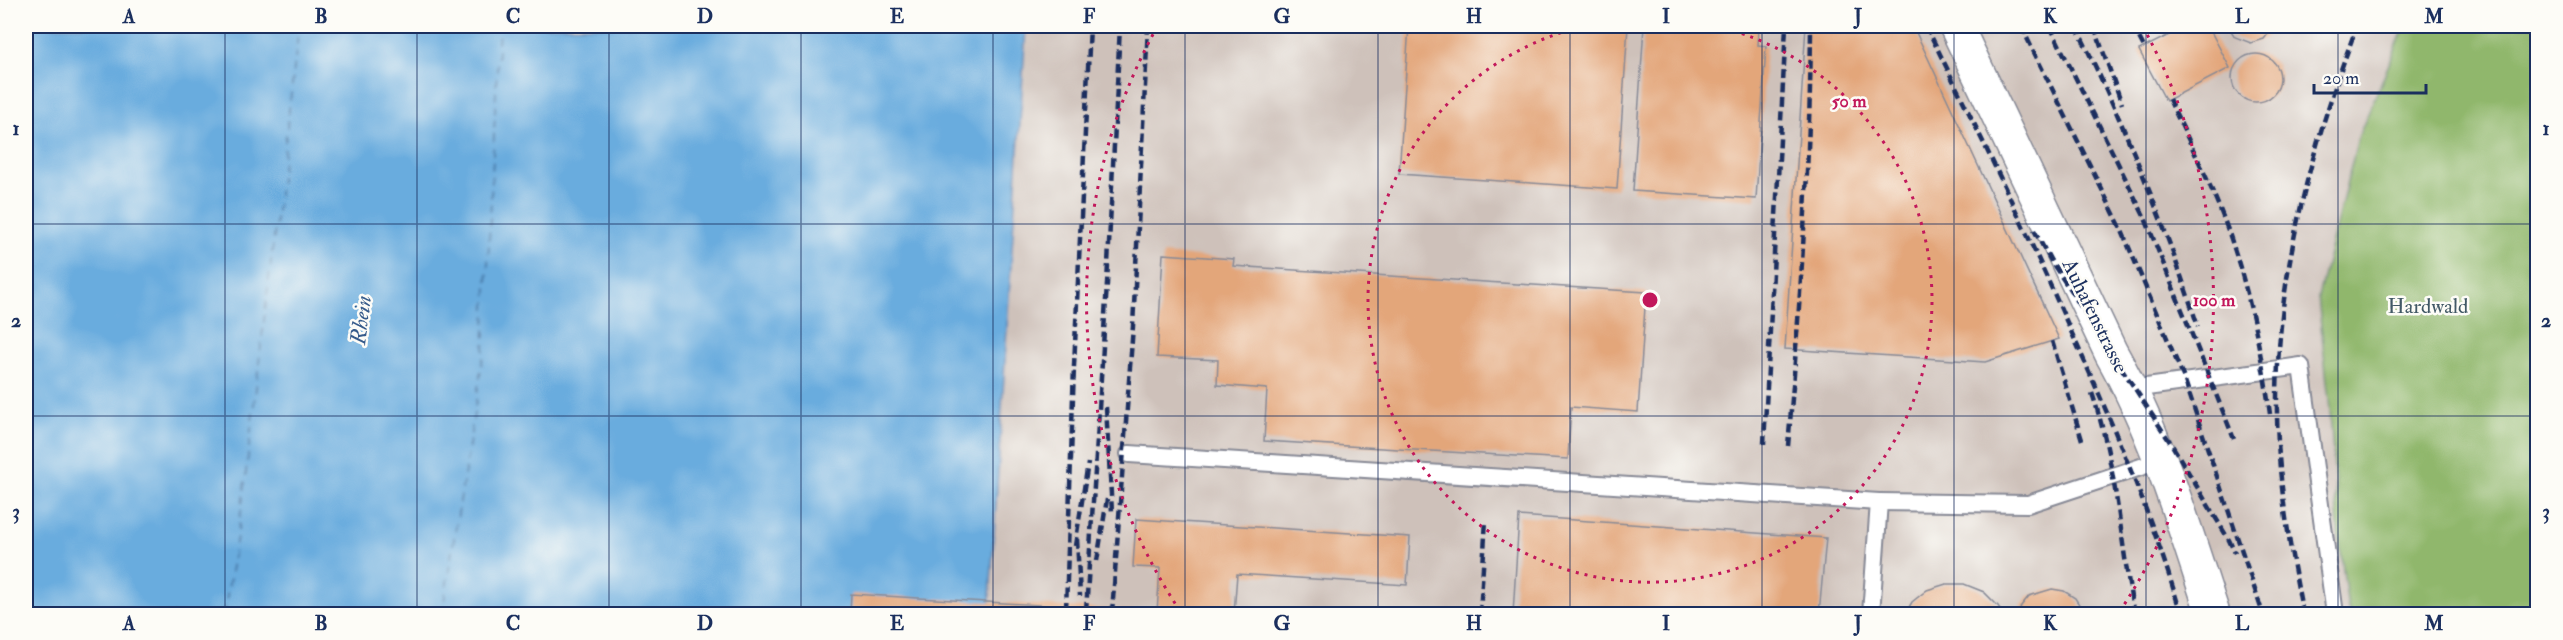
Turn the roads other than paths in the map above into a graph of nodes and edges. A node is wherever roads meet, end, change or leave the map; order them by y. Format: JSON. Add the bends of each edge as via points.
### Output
{"nodes":[{"id":1,"x":1956,"y":26,"type":"edge"},
{"id":2,"x":2132,"y":389,"type":"junction"},
{"id":3,"x":1129,"y":454,"type":"dead end"},
{"id":4,"x":2160,"y":461,"type":"junction"},
{"id":5,"x":1879,"y":502,"type":"junction"},
{"id":6,"x":1871,"y":615,"type":"edge"},
{"id":7,"x":2213,"y":615,"type":"edge"},
{"id":8,"x":2335,"y":615,"type":"edge"}],
"edges":[{"from":1,"to":2,"type":"street","name":"Auhafenstrasse"},
{"from":2,"to":4,"type":"street","name":"Auhafenstrasse"},
{"from":2,"to":8,"type":"lane","via":[[2301,366]]},
{"from":3,"to":5,"type":"lane"},
{"from":4,"to":5,"type":"lane","via":[[2028,504]]},
{"from":4,"to":7,"type":"street","name":"Auhafenstrasse"},
{"from":5,"to":6,"type":"lane"}]}
